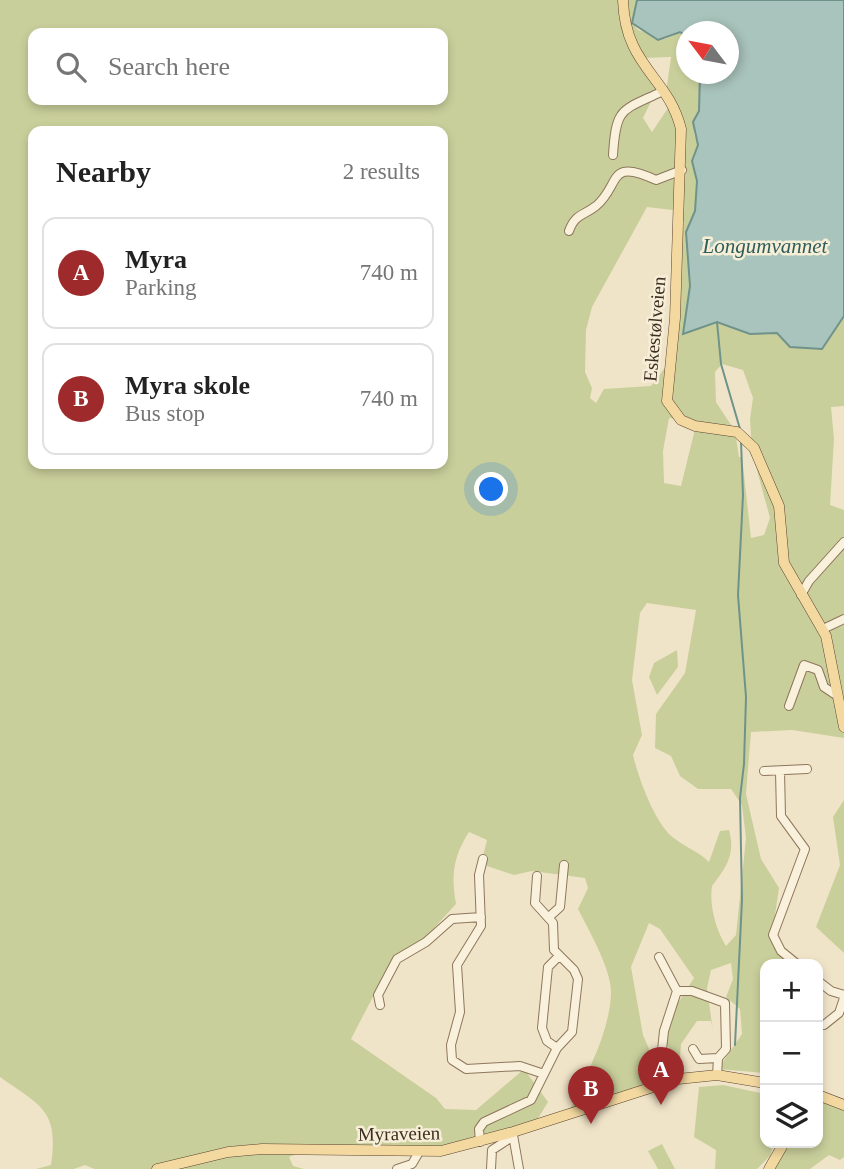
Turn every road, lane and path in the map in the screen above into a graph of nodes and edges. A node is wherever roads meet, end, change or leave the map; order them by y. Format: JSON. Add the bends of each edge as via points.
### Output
{"nodes":[{"id":1,"x":623,"y":0,"type":"edge"},
{"id":2,"x":662,"y":92,"type":"junction"},
{"id":3,"x":613,"y":155,"type":"dead end"},
{"id":4,"x":682,"y":170,"type":"junction"},
{"id":5,"x":569,"y":231,"type":"dead end"},
{"id":6,"x":844,"y":541,"type":"edge"},
{"id":7,"x":801,"y":595,"type":"junction"},
{"id":8,"x":844,"y":619,"type":"edge"},
{"id":9,"x":823,"y":629,"type":"junction"},
{"id":10,"x":836,"y":695,"type":"junction"},
{"id":11,"x":789,"y":706,"type":"dead end"},
{"id":12,"x":844,"y":727,"type":"edge"},
{"id":13,"x":807,"y":769,"type":"dead end"},
{"id":14,"x":764,"y":771,"type":"dead end"},
{"id":15,"x":780,"y":771,"type":"junction"},
{"id":16,"x":484,"y":859,"type":"dead end"},
{"id":17,"x":564,"y":864,"type":"dead end"},
{"id":18,"x":537,"y":876,"type":"dead end"},
{"id":19,"x":481,"y":917,"type":"junction"},
{"id":20,"x":549,"y":917,"type":"junction"},
{"id":21,"x":559,"y":956,"type":"junction"},
{"id":22,"x":659,"y":957,"type":"dead end"},
{"id":23,"x":791,"y":959,"type":"edge"},
{"id":24,"x":823,"y":985,"type":"edge"},
{"id":25,"x":677,"y":990,"type":"junction"},
{"id":26,"x":844,"y":996,"type":"edge"},
{"id":27,"x":380,"y":1005,"type":"dead end"},
{"id":28,"x":824,"y":1025,"type":"dead end"},
{"id":29,"x":557,"y":1048,"type":"junction"},
{"id":30,"x":693,"y":1049,"type":"dead end"},
{"id":31,"x":662,"y":1050,"type":"dead end"},
{"id":32,"x":718,"y":1058,"type":"junction"},
{"id":33,"x":544,"y":1074,"type":"junction"},
{"id":34,"x":717,"y":1075,"type":"junction"},
{"id":35,"x":760,"y":1083,"type":"edge"},
{"id":36,"x":823,"y":1097,"type":"edge"},
{"id":37,"x":823,"y":1102,"type":"edge"},
{"id":38,"x":844,"y":1106,"type":"edge"},
{"id":39,"x":513,"y":1135,"type":"junction"},
{"id":40,"x":480,"y":1142,"type":"junction"},
{"id":41,"x":781,"y":1148,"type":"edge"},
{"id":42,"x":419,"y":1152,"type":"junction"},
{"id":43,"x":157,"y":1169,"type":"edge"},
{"id":44,"x":397,"y":1169,"type":"edge"},
{"id":45,"x":491,"y":1169,"type":"edge"},
{"id":46,"x":519,"y":1169,"type":"edge"},
{"id":47,"x":769,"y":1169,"type":"edge"}],
"edges":[{"from":1,"to":2,"type":"main road","name":"Eskestølveien","via":[[631,45]]},
{"from":2,"to":3,"type":"street","via":[[628,106],[620,115]]},
{"from":2,"to":4,"type":"main road","name":"Eskestølveien","via":[[678,115]]},
{"from":4,"to":5,"type":"street","via":[[656,180],[637,171],[613,178],[601,201],[573,219]]},
{"from":4,"to":7,"type":"main road","name":"Eskestølveien","via":[[667,401],[675,415],[688,423],[740,435],[754,448],[779,506],[784,563]]},
{"from":6,"to":7,"type":"street"},
{"from":7,"to":9,"type":"main road","name":"Eskestølveien"},
{"from":8,"to":9,"type":"street"},
{"from":9,"to":10,"type":"main road","name":"Eskestølveien","via":[[833,656]]},
{"from":10,"to":11,"type":"street","via":[[824,687],[818,670],[804,665]]},
{"from":10,"to":12,"type":"main road","name":"Eskestølveien"},
{"from":13,"to":15,"type":"street"},
{"from":14,"to":15,"type":"street"},
{"from":15,"to":23,"type":"street","via":[[781,816],[805,849],[773,935]]},
{"from":16,"to":19,"type":"street","via":[[479,875]]},
{"from":17,"to":20,"type":"street","via":[[560,907]]},
{"from":18,"to":20,"type":"street","via":[[535,903]]},
{"from":19,"to":27,"type":"street","via":[[452,919],[426,942],[397,958],[378,995]]},
{"from":19,"to":33,"type":"street","via":[[478,931],[457,965],[460,1013],[451,1045],[452,1060],[466,1069],[520,1066]]},
{"from":20,"to":21,"type":"street"},
{"from":21,"to":29,"type":"street","via":[[548,967],[542,1028],[547,1041]]},
{"from":21,"to":29,"type":"street","via":[[578,979],[572,1032]]},
{"from":22,"to":25,"type":"street"},
{"from":24,"to":26,"type":"street"},
{"from":25,"to":31,"type":"street"},
{"from":25,"to":32,"type":"street","via":[[725,1003],[726,1049]]},
{"from":26,"to":28,"type":"street","via":[[839,1013]]},
{"from":29,"to":33,"type":"street"},
{"from":30,"to":32,"type":"street","via":[[699,1059]]},
{"from":32,"to":34,"type":"street"},
{"from":33,"to":40,"type":"street","via":[[531,1100],[484,1122],[479,1129]]},
{"from":34,"to":35,"type":"main road","name":"Myraveien"},
{"from":34,"to":39,"type":"main road","name":"Myraveien","via":[[660,1083]]},
{"from":36,"to":38,"type":"main road"},
{"from":37,"to":38,"type":"main road"},
{"from":39,"to":40,"type":"main road","name":"Myraveien"},
{"from":39,"to":45,"type":"street","via":[[494,1148]]},
{"from":39,"to":46,"type":"street"},
{"from":40,"to":42,"type":"main road","name":"Myraveien"},
{"from":41,"to":47,"type":"main road"},
{"from":42,"to":43,"type":"main road","name":"Myraveien","via":[[252,1150]]},
{"from":42,"to":44,"type":"street","via":[[412,1164]]}]}
